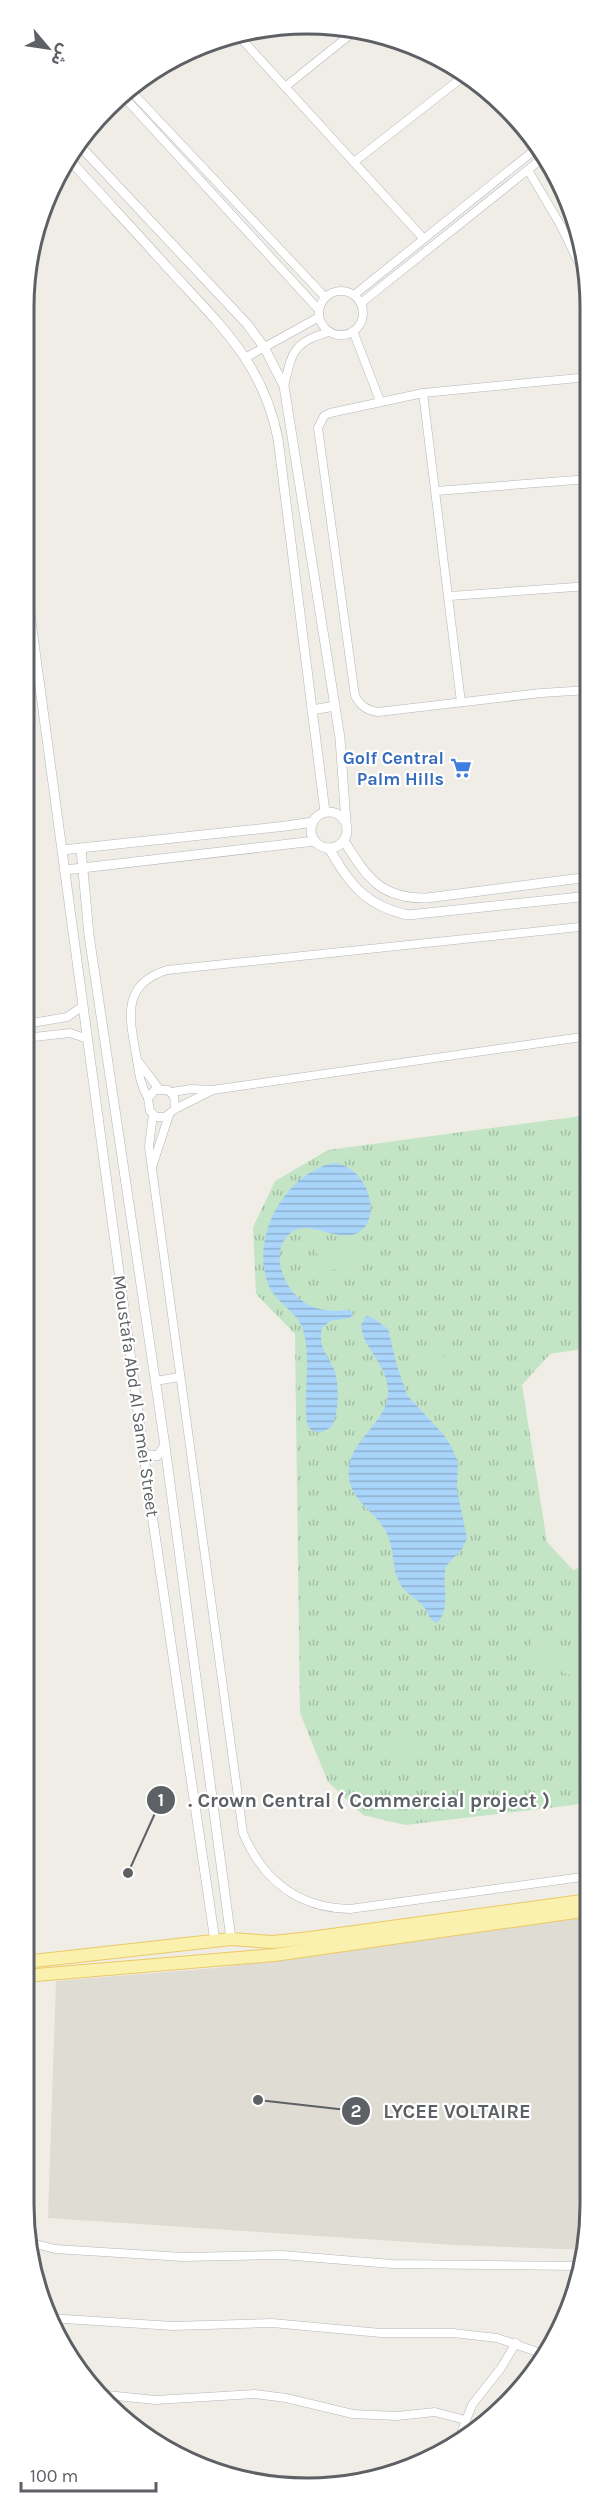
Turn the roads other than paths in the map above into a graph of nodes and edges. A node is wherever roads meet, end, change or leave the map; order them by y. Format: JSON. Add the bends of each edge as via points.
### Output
{"nodes":[{"id":1,"x":347,"y":38,"type":"edge"},
{"id":2,"x":244,"y":42,"type":"edge"},
{"id":3,"x":458,"y":80,"type":"edge"},
{"id":4,"x":285,"y":87,"type":"junction"},
{"id":5,"x":135,"y":96,"type":"edge"},
{"id":6,"x":128,"y":101,"type":"edge"},
{"id":7,"x":84,"y":151,"type":"edge"},
{"id":8,"x":532,"y":152,"type":"edge"},
{"id":9,"x":354,"y":162,"type":"junction"},
{"id":10,"x":538,"y":162,"type":"edge"},
{"id":11,"x":75,"y":165,"type":"edge"},
{"id":12,"x":204,"y":169,"type":"junction"},
{"id":13,"x":528,"y":170,"type":"junction"},
{"id":14,"x":196,"y":176,"type":"junction"},
{"id":15,"x":423,"y":238,"type":"junction"},
{"id":16,"x":575,"y":256,"type":"edge"},
{"id":17,"x":354,"y":295,"type":"junction"},
{"id":18,"x":325,"y":297,"type":"junction"},
{"id":19,"x":361,"y":303,"type":"junction"},
{"id":20,"x":319,"y":314,"type":"junction"},
{"id":21,"x":353,"y":331,"type":"junction"},
{"id":22,"x":329,"y":332,"type":"junction"},
{"id":23,"x":264,"y":347,"type":"junction"},
{"id":24,"x":245,"y":358,"type":"junction"},
{"id":25,"x":580,"y":378,"type":"edge"},
{"id":26,"x":284,"y":386,"type":"junction"},
{"id":27,"x":423,"y":393,"type":"junction"},
{"id":28,"x":380,"y":400,"type":"junction"},
{"id":29,"x":580,"y":480,"type":"edge"},
{"id":30,"x":436,"y":491,"type":"junction"},
{"id":31,"x":580,"y":587,"type":"edge"},
{"id":32,"x":450,"y":596,"type":"junction"},
{"id":33,"x":34,"y":643,"type":"edge"},
{"id":34,"x":580,"y":690,"type":"edge"},
{"id":35,"x":461,"y":702,"type":"junction"},
{"id":36,"x":335,"y":706,"type":"junction"},
{"id":37,"x":312,"y":710,"type":"junction"},
{"id":38,"x":325,"y":812,"type":"junction"},
{"id":39,"x":313,"y":822,"type":"junction"},
{"id":40,"x":346,"y":823,"type":"junction"},
{"id":41,"x":344,"y":840,"type":"junction"},
{"id":42,"x":315,"y":841,"type":"junction"},
{"id":43,"x":329,"y":848,"type":"junction"},
{"id":44,"x":81,"y":849,"type":"junction"},
{"id":45,"x":62,"y":850,"type":"junction"},
{"id":46,"x":83,"y":868,"type":"junction"},
{"id":47,"x":65,"y":870,"type":"junction"},
{"id":48,"x":580,"y":878,"type":"edge"},
{"id":49,"x":580,"y":897,"type":"edge"},
{"id":50,"x":580,"y":927,"type":"edge"},
{"id":51,"x":83,"y":1006,"type":"junction"},
{"id":52,"x":34,"y":1023,"type":"edge"},
{"id":53,"x":34,"y":1037,"type":"edge"},
{"id":54,"x":580,"y":1037,"type":"edge"},
{"id":55,"x":88,"y":1039,"type":"junction"},
{"id":56,"x":137,"y":1060,"type":"junction"},
{"id":57,"x":159,"y":1089,"type":"junction"},
{"id":58,"x":212,"y":1090,"type":"junction"},
{"id":59,"x":172,"y":1092,"type":"junction"},
{"id":60,"x":148,"y":1098,"type":"junction"},
{"id":61,"x":172,"y":1112,"type":"junction"},
{"id":62,"x":153,"y":1114,"type":"junction"},
{"id":63,"x":151,"y":1168,"type":"junction"},
{"id":64,"x":179,"y":1377,"type":"junction"},
{"id":65,"x":156,"y":1381,"type":"junction"},
{"id":66,"x":165,"y":1446,"type":"junction"},
{"id":67,"x":144,"y":1454,"type":"junction"},
{"id":68,"x":171,"y":1500,"type":"junction"},
{"id":69,"x":150,"y":1501,"type":"junction"},
{"id":70,"x":580,"y":1877,"type":"edge"},
{"id":71,"x":580,"y":1901,"type":"edge"},
{"id":72,"x":580,"y":1911,"type":"edge"},
{"id":73,"x":231,"y":1939,"type":"junction"},
{"id":74,"x":215,"y":1941,"type":"junction"},
{"id":75,"x":34,"y":1961,"type":"edge"},
{"id":76,"x":34,"y":1975,"type":"edge"},
{"id":77,"x":38,"y":2244,"type":"edge"},
{"id":78,"x":573,"y":2266,"type":"edge"},
{"id":79,"x":60,"y":2319,"type":"edge"},
{"id":80,"x":516,"y":2343,"type":"junction"},
{"id":81,"x":537,"y":2351,"type":"edge"},
{"id":82,"x":112,"y":2396,"type":"edge"},
{"id":83,"x":465,"y":2420,"type":"junction"},
{"id":84,"x":462,"y":2429,"type":"edge"}],
"edges":[{"from":1,"to":4,"type":"street"},
{"from":2,"to":4,"type":"street"},
{"from":3,"to":9,"type":"street"},
{"from":4,"to":9,"type":"street"},
{"from":5,"to":12,"type":"street"},
{"from":6,"to":14,"type":"street"},
{"from":7,"to":23,"type":"street"},
{"from":8,"to":15,"type":"street"},
{"from":9,"to":15,"type":"street"},
{"from":10,"to":13,"type":"street"},
{"from":11,"to":24,"type":"street"},
{"from":12,"to":14,"type":"street"},
{"from":12,"to":18,"type":"street"},
{"from":13,"to":16,"type":"street"},
{"from":13,"to":19,"type":"street"},
{"from":14,"to":20,"type":"street"},
{"from":15,"to":17,"type":"street"},
{"from":17,"to":18,"type":"street","via":[[339,291]]},
{"from":17,"to":19,"type":"street"},
{"from":18,"to":20,"type":"street"},
{"from":19,"to":21,"type":"street","via":[[362,318]]},
{"from":20,"to":22,"type":"street","via":[[322,326]]},
{"from":20,"to":23,"type":"street"},
{"from":21,"to":22,"type":"street","via":[[344,335]]},
{"from":21,"to":28,"type":"street"},
{"from":22,"to":26,"type":"street","via":[[309,337],[298,345]]},
{"from":23,"to":24,"type":"street"},
{"from":23,"to":26,"type":"street"},
{"from":24,"to":37,"type":"street","via":[[263,387],[276,429]]},
{"from":25,"to":27,"type":"street"},
{"from":26,"to":36,"type":"street"},
{"from":27,"to":28,"type":"street"},
{"from":27,"to":30,"type":"street"},
{"from":28,"to":35,"type":"street","via":[[330,413],[318,428],[355,696],[368,710],[378,712]]},
{"from":29,"to":30,"type":"street"},
{"from":30,"to":32,"type":"street"},
{"from":31,"to":32,"type":"street"},
{"from":32,"to":35,"type":"street"},
{"from":33,"to":45,"type":"street","name":"Moustafa Abd Al Samei Street"},
{"from":34,"to":35,"type":"street"},
{"from":36,"to":37,"type":"street"},
{"from":36,"to":40,"type":"street"},
{"from":37,"to":38,"type":"street"},
{"from":38,"to":39,"type":"street"},
{"from":38,"to":40,"type":"street","via":[[340,814]]},
{"from":39,"to":42,"type":"street","via":[[311,832]]},
{"from":39,"to":44,"type":"street"},
{"from":40,"to":41,"type":"street"},
{"from":41,"to":43,"type":"street"},
{"from":41,"to":48,"type":"street","via":[[366,875],[394,895],[411,898]]},
{"from":42,"to":43,"type":"street"},
{"from":42,"to":46,"type":"street"},
{"from":43,"to":49,"type":"street","via":[[343,872],[371,902],[408,915]]},
{"from":44,"to":45,"type":"street"},
{"from":44,"to":46,"type":"street","name":"Moustafa Abd Al Samei Street"},
{"from":45,"to":47,"type":"street","name":"Moustafa Abd Al Samei Street"},
{"from":46,"to":47,"type":"street"},
{"from":46,"to":65,"type":"street","name":"Moustafa Abd Al Samei Street","via":[[89,934]]},
{"from":47,"to":51,"type":"street","name":"Moustafa Abd Al Samei Street"},
{"from":50,"to":56,"type":"street","via":[[167,970],[143,981],[132,1001],[129,1017]]},
{"from":51,"to":52,"type":"street","via":[[67,1017]]},
{"from":51,"to":55,"type":"street","name":"Moustafa Abd Al Samei Street"},
{"from":53,"to":55,"type":"street","via":[[70,1034]]},
{"from":54,"to":58,"type":"street"},
{"from":55,"to":67,"type":"street","name":"Moustafa Abd Al Samei Street"},
{"from":56,"to":57,"type":"street"},
{"from":56,"to":60,"type":"street","via":[[140,1082]]},
{"from":57,"to":59,"type":"street"},
{"from":57,"to":60,"type":"street"},
{"from":58,"to":59,"type":"street"},
{"from":58,"to":61,"type":"street"},
{"from":59,"to":61,"type":"street","via":[[176,1100]]},
{"from":60,"to":62,"type":"street"},
{"from":61,"to":62,"type":"street","via":[[161,1118]]},
{"from":61,"to":63,"type":"street"},
{"from":62,"to":63,"type":"street"},
{"from":63,"to":64,"type":"street"},
{"from":64,"to":65,"type":"street"},
{"from":64,"to":70,"type":"street","via":[[243,1833],[259,1865],[286,1889],[335,1909]]},
{"from":65,"to":66,"type":"street","name":"Moustafa Abd Al Samei Street"},
{"from":66,"to":67,"type":"street","via":[[157,1456]]},
{"from":66,"to":68,"type":"street","name":"Moustafa Abd Al Samei Street"},
{"from":67,"to":69,"type":"street","name":"Moustafa Abd Al Samei Street"},
{"from":68,"to":69,"type":"street","via":[[161,1494]]},
{"from":68,"to":73,"type":"street","name":"Moustafa Abd Al Samei Street"},
{"from":69,"to":74,"type":"street","name":"Moustafa Abd Al Samei Street"},
{"from":71,"to":73,"type":"main road","via":[[310,1938],[273,1942]]},
{"from":72,"to":76,"type":"main road","via":[[274,1955]]},
{"from":73,"to":74,"type":"main road"},
{"from":74,"to":75,"type":"main road"},
{"from":77,"to":78,"type":"street","via":[[55,2249],[183,2257],[282,2255],[375,2264]]},
{"from":79,"to":80,"type":"street","via":[[173,2326],[272,2323],[381,2333],[453,2333]]},
{"from":80,"to":81,"type":"street"},
{"from":80,"to":83,"type":"street"},
{"from":82,"to":83,"type":"street","via":[[155,2400],[255,2394],[286,2397],[353,2414],[398,2416],[435,2412]]},
{"from":83,"to":84,"type":"street"}]}
